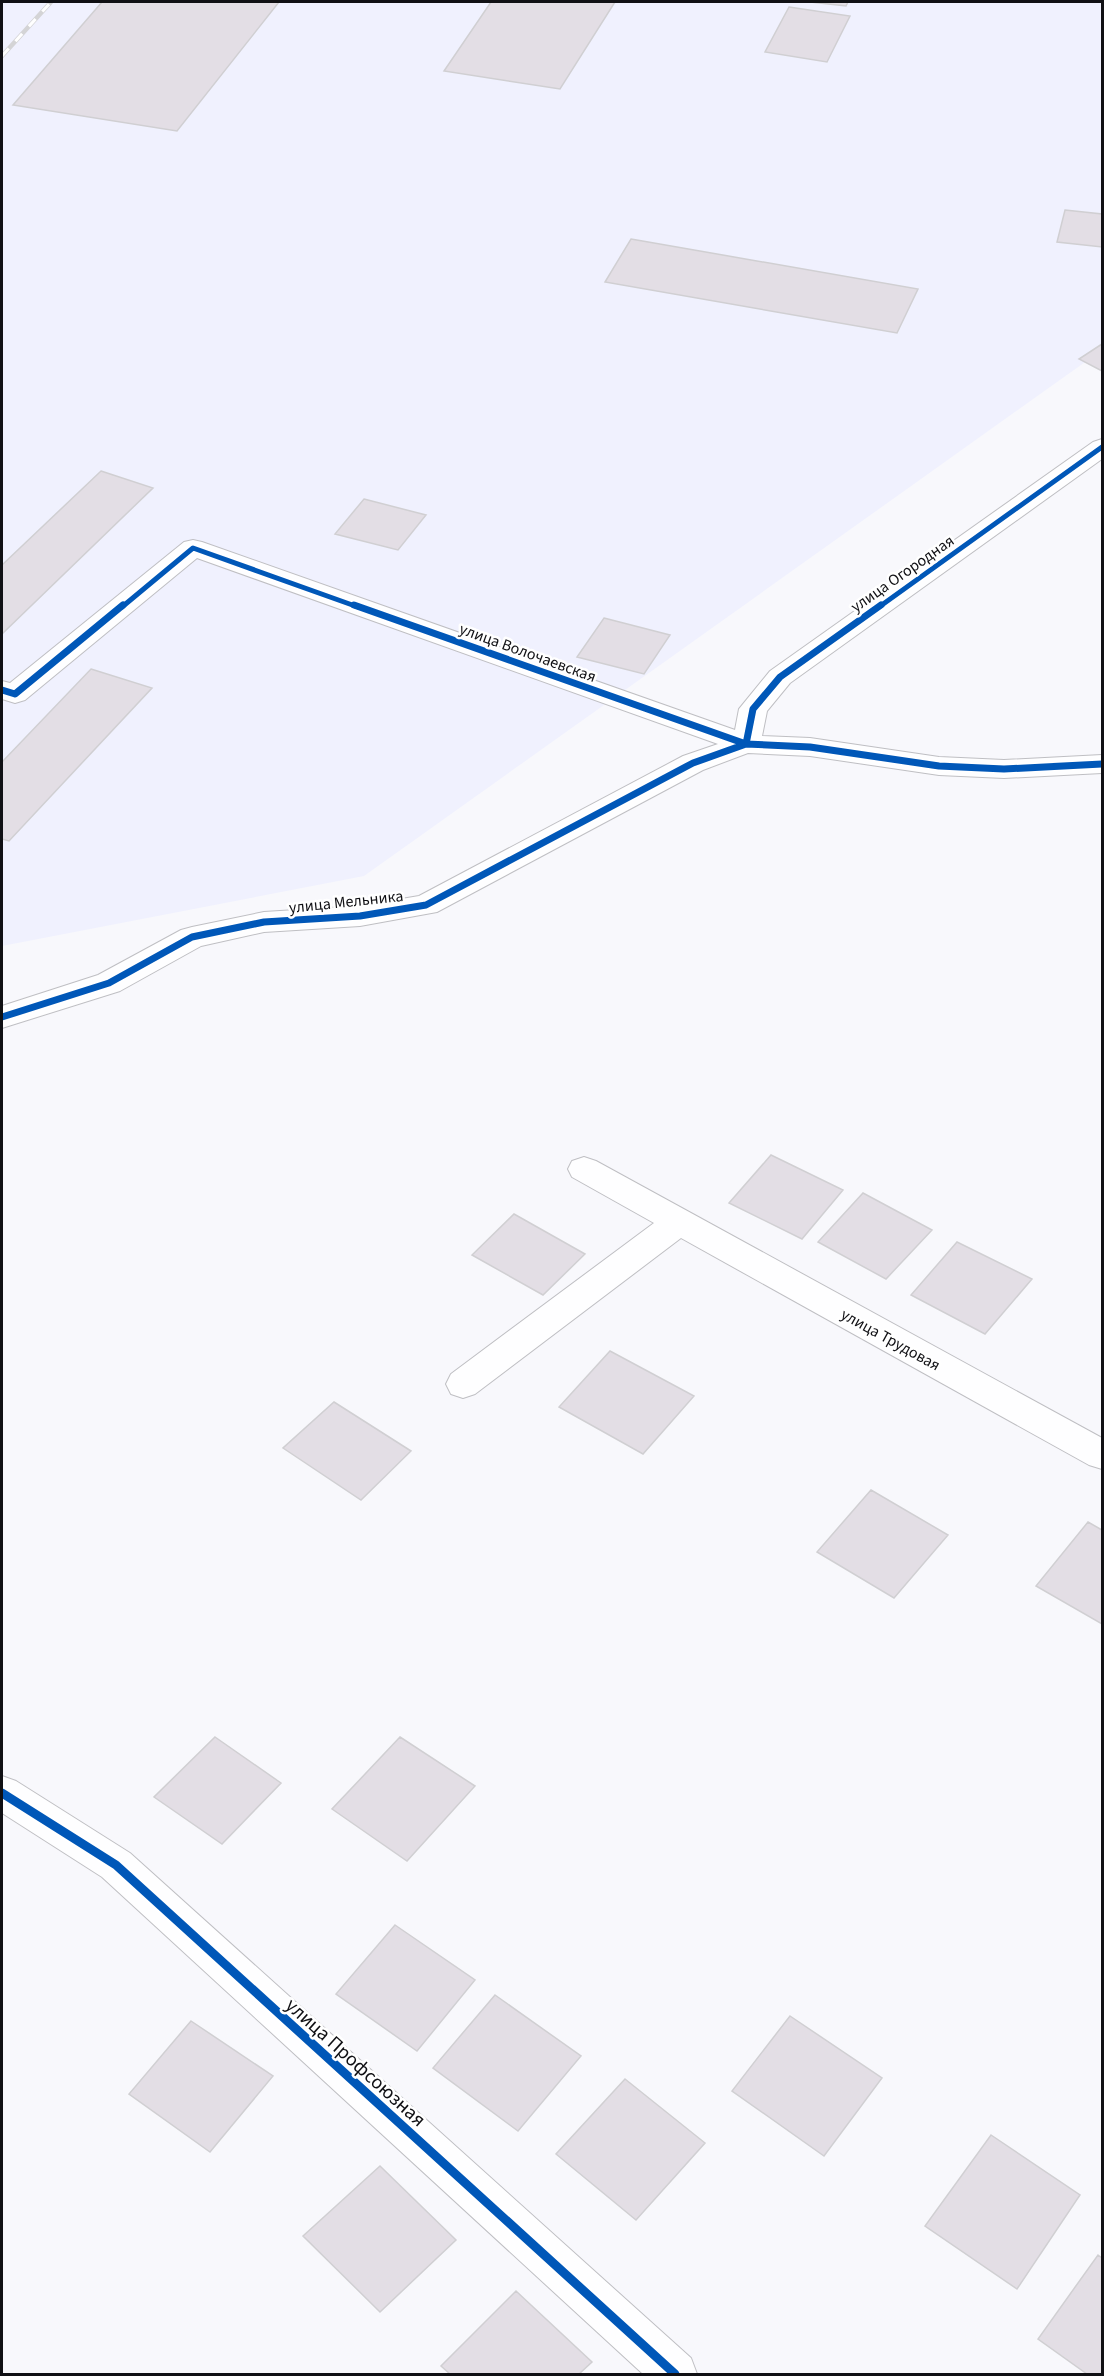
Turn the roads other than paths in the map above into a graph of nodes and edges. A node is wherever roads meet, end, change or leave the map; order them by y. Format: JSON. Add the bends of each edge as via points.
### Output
{"nodes":[{"id":1,"x":1102,"y":447,"type":"edge"},
{"id":2,"x":2,"y":690,"type":"edge"},
{"id":3,"x":746,"y":744,"type":"junction"},
{"id":4,"x":1102,"y":764,"type":"edge"},
{"id":5,"x":2,"y":1017,"type":"edge"},
{"id":6,"x":584,"y":1169,"type":"dead end"},
{"id":7,"x":679,"y":1222,"type":"junction"},
{"id":8,"x":463,"y":1384,"type":"dead end"},
{"id":9,"x":1102,"y":1455,"type":"edge"},
{"id":10,"x":2,"y":1793,"type":"edge"},
{"id":11,"x":675,"y":2374,"type":"edge"}],
"edges":[{"from":1,"to":3,"type":"street","name":"улица Огородная","via":[[780,676],[753,708]]},
{"from":2,"to":3,"type":"street","name":"улица Волочаевская","via":[[15,694],[193,548]]},
{"from":3,"to":4,"type":"street","name":"улица Волочаевская","via":[[810,747],[939,766],[1004,769]]},
{"from":3,"to":5,"type":"street","name":"улица Мельника","via":[[693,763],[426,906],[360,916],[264,922],[192,937],[109,983]]},
{"from":6,"to":7,"type":"street","name":"улица Трудовая"},
{"from":7,"to":8,"type":"street"},
{"from":7,"to":9,"type":"street","name":"улица Трудовая"},
{"from":10,"to":11,"type":"street","name":"улица Профсоюзная","via":[[116,1865]]}]}
